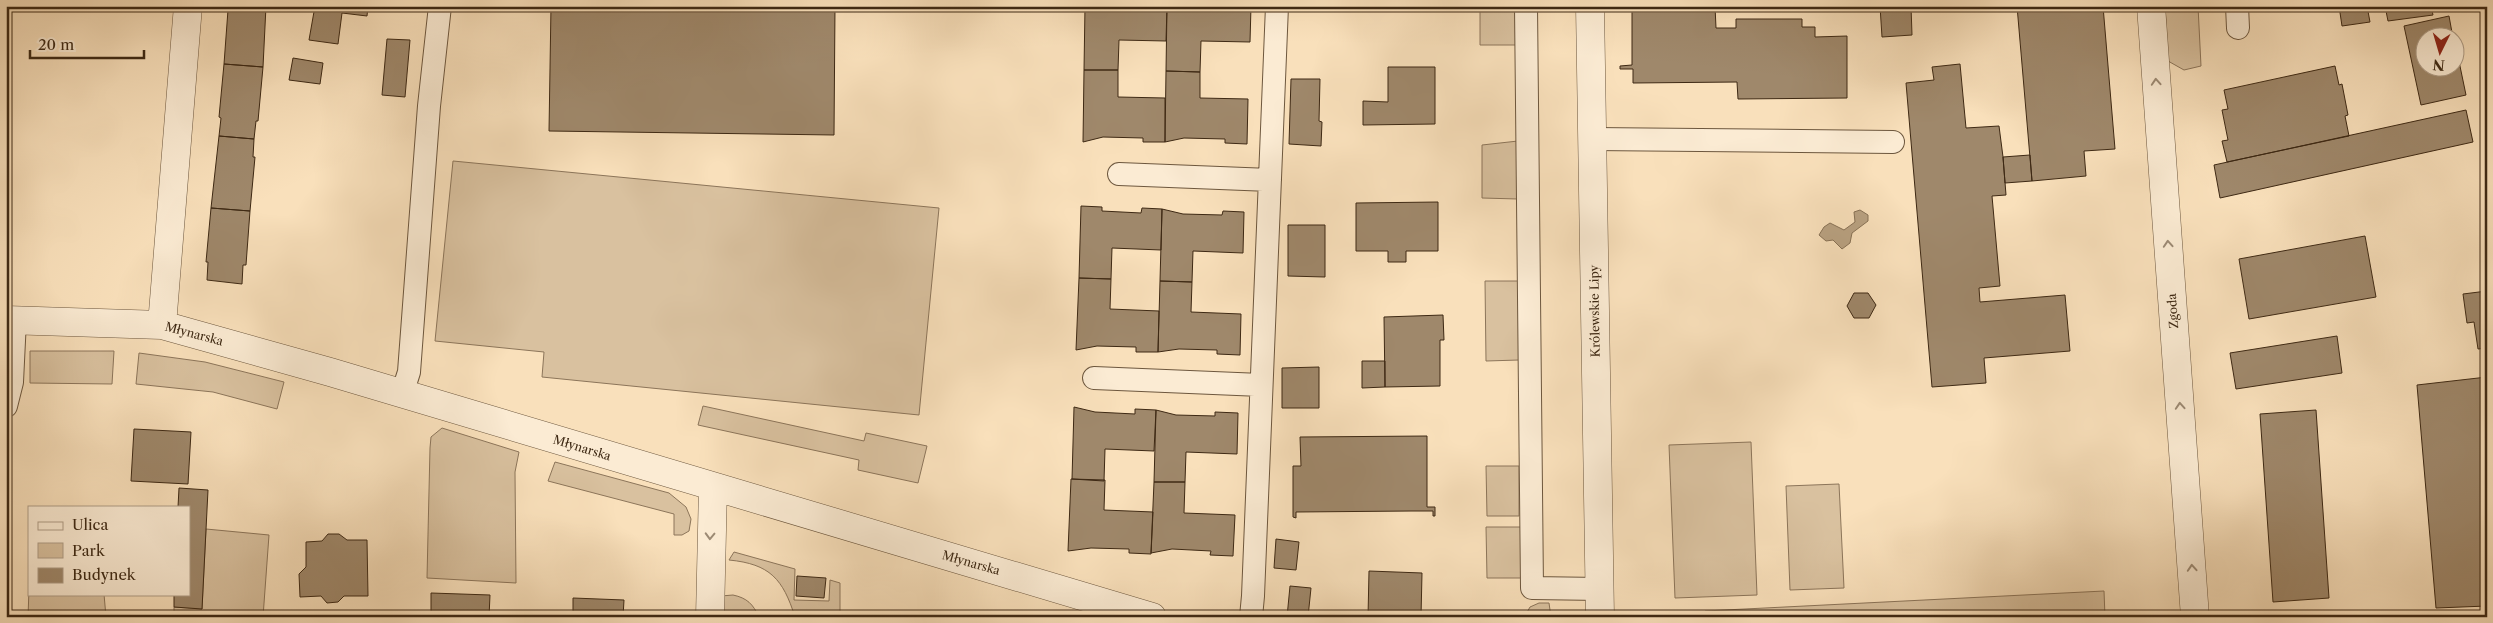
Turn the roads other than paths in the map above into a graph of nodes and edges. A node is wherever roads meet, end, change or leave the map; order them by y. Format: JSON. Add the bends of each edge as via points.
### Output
{"nodes":[{"id":1,"x":188,"y":6,"type":"edge"},
{"id":2,"x":440,"y":6,"type":"edge"},
{"id":3,"x":1277,"y":6,"type":"edge"},
{"id":4,"x":1526,"y":6,"type":"edge"},
{"id":5,"x":1590,"y":6,"type":"edge"},
{"id":6,"x":2151,"y":6,"type":"edge"},
{"id":7,"x":1593,"y":139,"type":"junction"},
{"id":8,"x":1893,"y":142,"type":"dead end"},
{"id":9,"x":1119,"y":174,"type":"dead end"},
{"id":10,"x":1270,"y":180,"type":"junction"},
{"id":11,"x":10,"y":320,"type":"edge"},
{"id":12,"x":162,"y":325,"type":"junction"},
{"id":13,"x":1094,"y":378,"type":"dead end"},
{"id":14,"x":1261,"y":386,"type":"junction"},
{"id":15,"x":402,"y":394,"type":"junction"},
{"id":16,"x":6,"y":406,"type":"edge"},
{"id":17,"x":713,"y":487,"type":"junction"},
{"id":18,"x":1600,"y":589,"type":"junction"},
{"id":19,"x":710,"y":617,"type":"edge"},
{"id":20,"x":1152,"y":617,"type":"edge"},
{"id":21,"x":1251,"y":617,"type":"edge"},
{"id":22,"x":1600,"y":617,"type":"edge"},
{"id":23,"x":2195,"y":617,"type":"edge"}],
"edges":[{"from":1,"to":12,"type":"street"},
{"from":2,"to":15,"type":"lane","via":[[429,106],[409,372]]},
{"from":3,"to":10,"type":"lane"},
{"from":4,"to":18,"type":"lane","via":[[1532,588]]},
{"from":5,"to":7,"type":"street","name":"Królewskie Lipy"},
{"from":23,"to":6,"type":"street","name":"Zgoda","one_way":true},
{"from":7,"to":8,"type":"lane"},
{"from":7,"to":18,"type":"street","name":"Królewskie Lipy"},
{"from":9,"to":10,"type":"lane"},
{"from":10,"to":14,"type":"lane"},
{"from":11,"to":12,"type":"street","name":"Młynarska"},
{"from":11,"to":16,"type":"lane","via":[[12,382]]},
{"from":12,"to":15,"type":"street","name":"Młynarska"},
{"from":13,"to":14,"type":"lane"},
{"from":14,"to":21,"type":"lane"},
{"from":15,"to":17,"type":"street","name":"Młynarska"},
{"from":17,"to":19,"type":"street","one_way":true},
{"from":17,"to":20,"type":"street","name":"Młynarska"},
{"from":18,"to":22,"type":"street","name":"Królewskie Lipy"}]}
